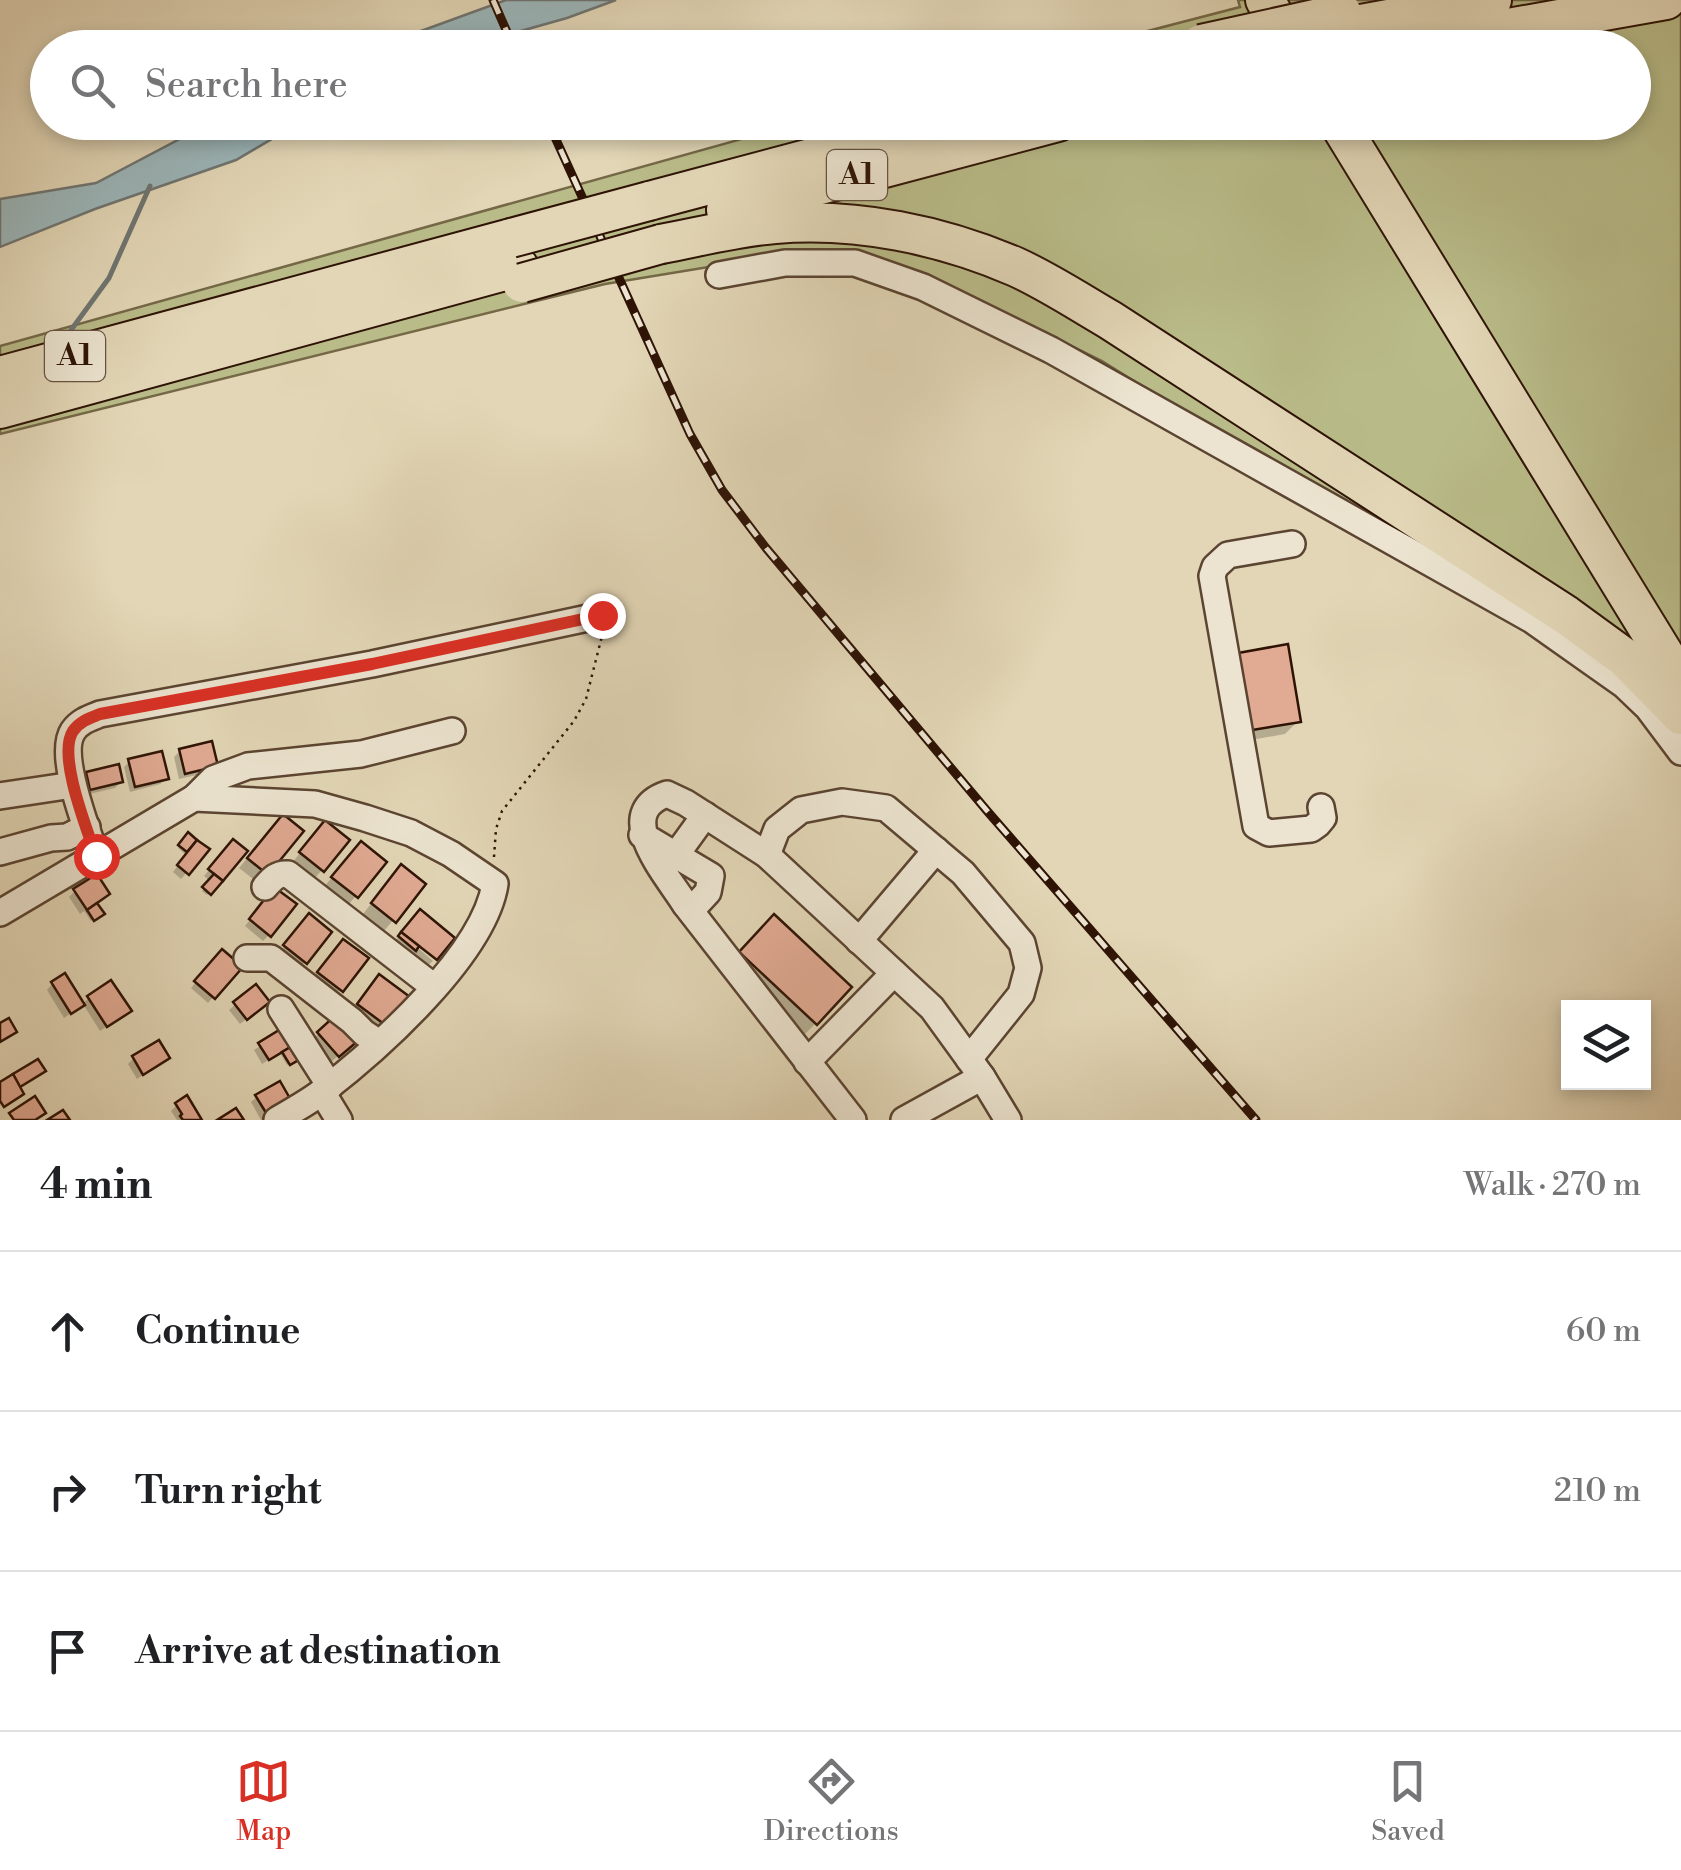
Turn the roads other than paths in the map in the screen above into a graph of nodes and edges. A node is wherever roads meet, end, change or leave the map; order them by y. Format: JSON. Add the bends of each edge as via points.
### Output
{"nodes":[{"id":1,"x":1265,"y":0,"type":"edge"},
{"id":2,"x":1411,"y":0,"type":"edge"},
{"id":3,"x":1492,"y":0,"type":"edge"},
{"id":4,"x":1666,"y":0,"type":"edge"},
{"id":5,"x":1346,"y":20,"type":"junction"},
{"id":6,"x":1282,"y":30,"type":"edge"},
{"id":7,"x":1287,"y":30,"type":"edge"},
{"id":8,"x":1315,"y":30,"type":"edge"},
{"id":9,"x":1497,"y":30,"type":"edge"},
{"id":10,"x":844,"y":140,"type":"edge"},
{"id":11,"x":890,"y":140,"type":"edge"},
{"id":12,"x":980,"y":140,"type":"edge"},
{"id":13,"x":1349,"y":140,"type":"edge"},
{"id":14,"x":652,"y":216,"type":"junction"},
{"id":15,"x":515,"y":253,"type":"junction"},
{"id":16,"x":719,"y":275,"type":"dead end"},
{"id":17,"x":0,"y":376,"type":"edge"},
{"id":18,"x":0,"y":409,"type":"edge"},
{"id":19,"x":1292,"y":544,"type":"dead end"},
{"id":20,"x":602,"y":615,"type":"road end"},
{"id":21,"x":1681,"y":682,"type":"edge"},
{"id":22,"x":1681,"y":714,"type":"edge"},
{"id":23,"x":452,"y":731,"type":"dead end"},
{"id":24,"x":1681,"y":752,"type":"edge"},
{"id":25,"x":73,"y":784,"type":"junction"},
{"id":26,"x":0,"y":796,"type":"edge"},
{"id":27,"x":194,"y":798,"type":"junction"},
{"id":28,"x":1322,"y":807,"type":"dead end"},
{"id":29,"x":705,"y":816,"type":"junction"},
{"id":30,"x":87,"y":827,"type":"junction"},
{"id":31,"x":642,"y":835,"type":"junction"},
{"id":32,"x":936,"y":850,"type":"junction"},
{"id":33,"x":0,"y":852,"type":"edge"},
{"id":34,"x":766,"y":854,"type":"junction"},
{"id":35,"x":676,"y":855,"type":"junction"},
{"id":36,"x":96,"y":856,"type":"junction"},
{"id":37,"x":265,"y":887,"type":"dead end"},
{"id":38,"x":685,"y":904,"type":"junction"},
{"id":39,"x":0,"y":913,"type":"edge"},
{"id":40,"x":859,"y":941,"type":"junction"},
{"id":41,"x":247,"y":958,"type":"dead end"},
{"id":42,"x":894,"y":973,"type":"junction"},
{"id":43,"x":434,"y":987,"type":"junction"},
{"id":44,"x":281,"y":1009,"type":"dead end"},
{"id":45,"x":379,"y":1043,"type":"junction"},
{"id":46,"x":807,"y":1062,"type":"junction"},
{"id":47,"x":976,"y":1068,"type":"junction"},
{"id":48,"x":326,"y":1089,"type":"junction"},
{"id":49,"x":277,"y":1120,"type":"edge"},
{"id":50,"x":339,"y":1120,"type":"edge"},
{"id":51,"x":853,"y":1120,"type":"edge"},
{"id":52,"x":904,"y":1120,"type":"edge"},
{"id":53,"x":1008,"y":1120,"type":"edge"}],
"edges":[{"from":1,"to":6,"type":"highway"},
{"from":2,"to":5,"type":"highway"},
{"from":3,"to":5,"type":"highway"},
{"from":4,"to":9,"type":"highway"},
{"from":5,"to":7,"type":"highway","bridge":true},
{"from":5,"to":8,"type":"highway"},
{"from":10,"to":14,"type":"highway"},
{"from":11,"to":14,"type":"highway","number":"A1"},
{"from":12,"to":14,"type":"highway","number":"A1"},
{"from":13,"to":21,"type":"highway"},
{"from":14,"to":15,"type":"highway","number":"A1","bridge":true},
{"from":14,"to":22,"type":"highway","via":[[733,229],[858,226],[937,240],[1019,269],[1110,320],[1544,600],[1625,658]]},
{"from":15,"to":17,"type":"highway","number":"A1","via":[[156,333]]},
{"from":15,"to":18,"type":"highway","number":"A1","via":[[244,344]]},
{"from":16,"to":24,"type":"street","via":[[785,263],[855,263],[1019,334],[1532,620],[1624,685]]},
{"from":19,"to":28,"type":"street","via":[[1228,555],[1212,576],[1256,826],[1269,833],[1311,829]]},
{"from":20,"to":25,"type":"street","via":[[100,714],[71,733]]},
{"from":23,"to":27,"type":"street","via":[[361,754],[248,766],[213,779]]},
{"from":25,"to":26,"type":"street"},
{"from":25,"to":30,"type":"street"},
{"from":27,"to":36,"type":"street"},
{"from":27,"to":43,"type":"street","via":[[315,804],[365,818],[424,840],[494,884],[486,918]]},
{"from":29,"to":31,"type":"street","via":[[667,794],[654,798],[642,816]]},
{"from":29,"to":34,"type":"street"},
{"from":29,"to":35,"type":"street"},
{"from":30,"to":33,"type":"street"},
{"from":30,"to":36,"type":"street"},
{"from":31,"to":35,"type":"street"},
{"from":31,"to":38,"type":"street"},
{"from":32,"to":34,"type":"street","via":[[886,808],[842,802],[801,810],[776,830]]},
{"from":32,"to":40,"type":"street"},
{"from":32,"to":47,"type":"street","via":[[1022,944],[1028,968],[1021,994]]},
{"from":34,"to":40,"type":"street"},
{"from":35,"to":38,"type":"street","via":[[711,876],[696,905]]},
{"from":36,"to":39,"type":"street"},
{"from":37,"to":43,"type":"street","via":[[288,874]]},
{"from":38,"to":46,"type":"street"},
{"from":40,"to":42,"type":"street"},
{"from":41,"to":45,"type":"street","via":[[271,958]]},
{"from":42,"to":46,"type":"street"},
{"from":42,"to":47,"type":"street","via":[[932,1008]]},
{"from":43,"to":45,"type":"street"},
{"from":44,"to":48,"type":"street"},
{"from":45,"to":48,"type":"street"},
{"from":46,"to":51,"type":"street"},
{"from":47,"to":52,"type":"street"},
{"from":47,"to":53,"type":"street"},
{"from":48,"to":49,"type":"street"},
{"from":48,"to":50,"type":"street"}]}
